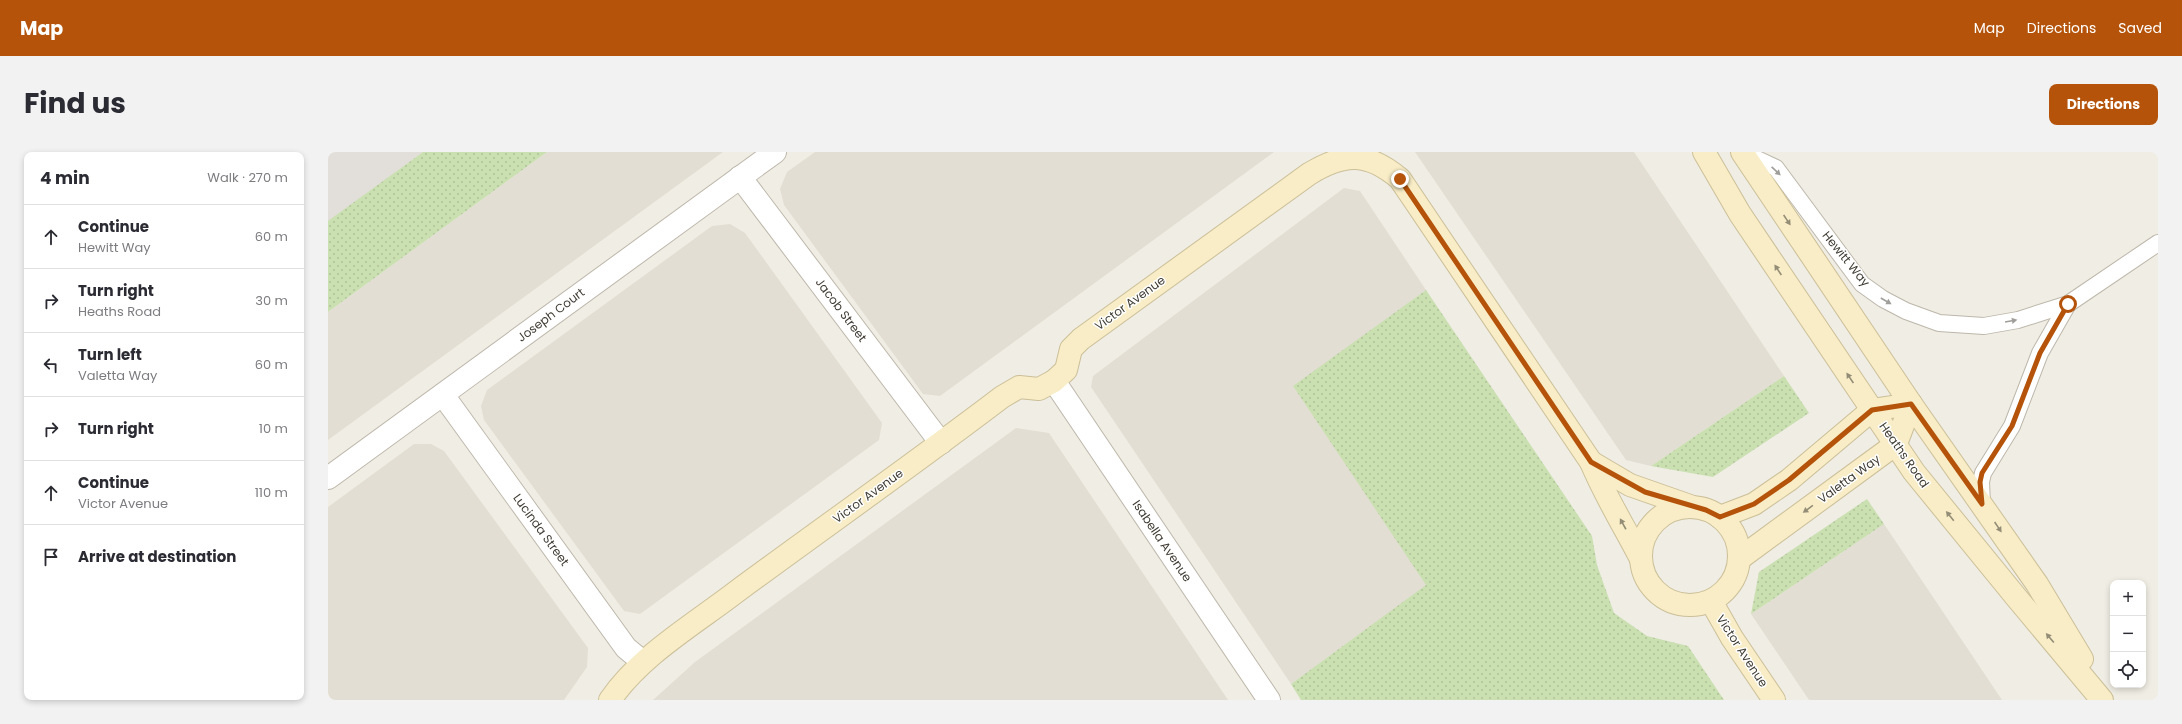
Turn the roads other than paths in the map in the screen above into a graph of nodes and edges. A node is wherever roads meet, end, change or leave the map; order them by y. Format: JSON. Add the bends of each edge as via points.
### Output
{"nodes":[{"id":1,"x":775,"y":152,"type":"edge"},
{"id":2,"x":1704,"y":152,"type":"edge"},
{"id":3,"x":1742,"y":152,"type":"edge"},
{"id":4,"x":1352,"y":153,"type":"edge"},
{"id":5,"x":740,"y":177,"type":"junction"},
{"id":6,"x":2158,"y":244,"type":"edge"},
{"id":7,"x":2068,"y":304,"type":"junction"},
{"id":8,"x":1054,"y":381,"type":"junction"},
{"id":9,"x":442,"y":395,"type":"junction"},
{"id":10,"x":1911,"y":404,"type":"junction"},
{"id":11,"x":1872,"y":410,"type":"junction"},
{"id":12,"x":941,"y":443,"type":"junction"},
{"id":13,"x":1896,"y":444,"type":"junction"},
{"id":14,"x":1591,"y":462,"type":"junction"},
{"id":15,"x":328,"y":478,"type":"edge"},
{"id":16,"x":1982,"y":504,"type":"junction"},
{"id":17,"x":1690,"y":506,"type":"junction"},
{"id":18,"x":1720,"y":517,"type":"junction"},
{"id":19,"x":1640,"y":559,"type":"junction"},
{"id":20,"x":1739,"y":559,"type":"junction"},
{"id":21,"x":1711,"y":601,"type":"junction"},
{"id":22,"x":643,"y":662,"type":"junction"},
{"id":23,"x":610,"y":700,"type":"edge"},
{"id":24,"x":1269,"y":700,"type":"edge"},
{"id":25,"x":1774,"y":700,"type":"edge"},
{"id":26,"x":2102,"y":700,"type":"edge"},
{"id":27,"x":2106,"y":700,"type":"edge"}],
"edges":[{"from":1,"to":5,"type":"street","name":"Joseph Court"},
{"from":11,"to":2,"type":"street","name":"Heaths Road","one_way":true,"via":[[1740,214]]},
{"from":3,"to":7,"type":"lane","name":"Hewitt Way","one_way":true,"via":[[1776,168],[1862,284],[1906,311],[1939,323],[1984,326],[2018,320]]},
{"from":3,"to":10,"type":"street","one_way":true},
{"from":4,"to":8,"type":"street","name":"Victor Avenue","via":[[1331,159],[1309,174],[1081,339],[1071,349],[1066,370]]},
{"from":4,"to":14,"type":"street","name":"Victor Avenue","via":[[1386,164],[1400,179]]},
{"from":5,"to":9,"type":"street","name":"Joseph Court"},
{"from":5,"to":12,"type":"street","name":"Jacob Street"},
{"from":6,"to":7,"type":"lane","name":"Hewitt Way"},
{"from":7,"to":16,"type":"lane","name":"Hewitt Way","via":[[2040,353],[2012,426],[1982,473]]},
{"from":8,"to":12,"type":"street","name":"Victor Avenue","via":[[1039,388],[1019,387]]},
{"from":8,"to":24,"type":"street","name":"Isabella Avenue"},
{"from":9,"to":15,"type":"street","name":"Joseph Court"},
{"from":9,"to":22,"type":"street","name":"Lucinda Street","via":[[626,648]]},
{"from":10,"to":11,"type":"street"},
{"from":10,"to":13,"type":"street"},
{"from":10,"to":16,"type":"street"},
{"from":11,"to":13,"type":"street","name":"Heaths Road"},
{"from":11,"to":18,"type":"street","via":[[1789,480],[1754,504]]},
{"from":12,"to":22,"type":"street","name":"Victor Avenue"},
{"from":13,"to":20,"type":"street","name":"Valetta Way","one_way":true},
{"from":26,"to":13,"type":"street","name":"Heaths Road","one_way":true,"via":[[1924,484]]},
{"from":14,"to":17,"type":"street","name":"Victor Avenue","via":[[1630,485]]},
{"from":19,"to":14,"type":"street","name":"Victor Avenue","one_way":true,"via":[[1622,522],[1603,492]]},
{"from":16,"to":27,"type":"street","one_way":true,"via":[[2037,584]]},
{"from":17,"to":18,"type":"street"},
{"from":17,"to":19,"type":"street","via":[[1674,509],[1660,516],[1649,528],[1642,543]]},
{"from":18,"to":20,"type":"street","via":[[1731,529],[1738,543]]},
{"from":19,"to":21,"type":"street","via":[[1652,588],[1665,599],[1680,605],[1696,606]]},
{"from":20,"to":21,"type":"street","via":[[1737,572],[1731,584]]},
{"from":21,"to":25,"type":"street","name":"Victor Avenue","via":[[1732,638]]},
{"from":22,"to":23,"type":"street","name":"Victor Avenue"}]}
